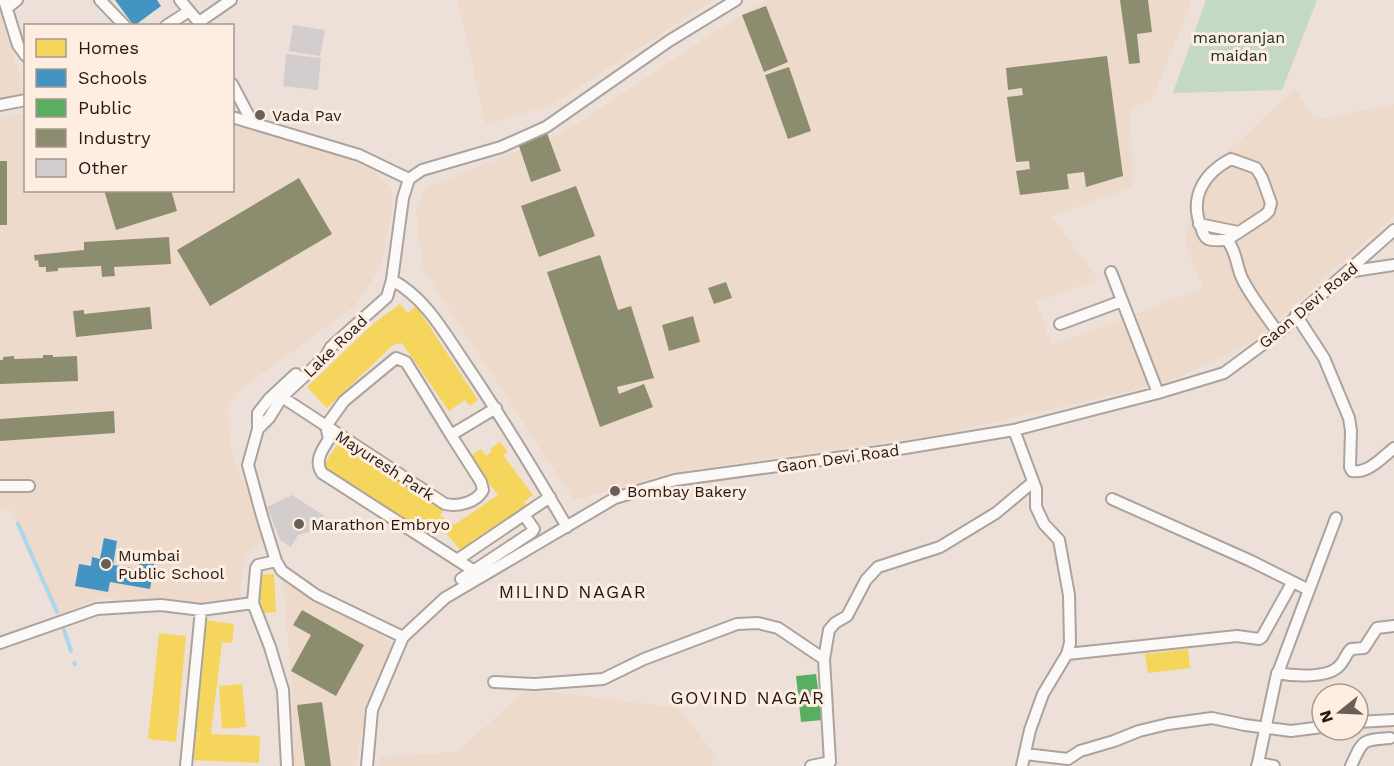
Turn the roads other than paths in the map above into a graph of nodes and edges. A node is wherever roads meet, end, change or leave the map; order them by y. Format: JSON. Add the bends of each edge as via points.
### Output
{"nodes":[{"id":1,"x":17,"y":0,"type":"edge"},
{"id":2,"x":100,"y":0,"type":"edge"},
{"id":3,"x":180,"y":0,"type":"edge"},
{"id":4,"x":231,"y":0,"type":"edge"},
{"id":5,"x":736,"y":0,"type":"edge"},
{"id":6,"x":5,"y":4,"type":"edge"},
{"id":7,"x":189,"y":11,"type":"junction"},
{"id":8,"x":123,"y":24,"type":"edge"},
{"id":9,"x":169,"y":24,"type":"edge"},
{"id":10,"x":200,"y":24,"type":"edge"},
{"id":11,"x":24,"y":53,"type":"edge"},
{"id":12,"x":234,"y":88,"type":"edge"},
{"id":13,"x":24,"y":100,"type":"edge"},
{"id":14,"x":0,"y":105,"type":"edge"},
{"id":15,"x":234,"y":118,"type":"edge"},
{"id":16,"x":252,"y":122,"type":"junction"},
{"id":17,"x":409,"y":179,"type":"junction"},
{"id":18,"x":1199,"y":224,"type":"junction"},
{"id":19,"x":1394,"y":230,"type":"edge"},
{"id":20,"x":1238,"y":232,"type":"junction"},
{"id":21,"x":1227,"y":240,"type":"junction"},
{"id":22,"x":1394,"y":265,"type":"edge"},
{"id":23,"x":1111,"y":272,"type":"dead end"},
{"id":24,"x":1347,"y":273,"type":"junction"},
{"id":25,"x":392,"y":280,"type":"junction"},
{"id":26,"x":1122,"y":301,"type":"junction"},
{"id":27,"x":1296,"y":315,"type":"junction"},
{"id":28,"x":1060,"y":324,"type":"dead end"},
{"id":29,"x":1278,"y":333,"type":"junction"},
{"id":30,"x":348,"y":339,"type":"dead end"},
{"id":31,"x":1158,"y":393,"type":"junction"},
{"id":32,"x":281,"y":395,"type":"junction"},
{"id":33,"x":496,"y":408,"type":"junction"},
{"id":34,"x":326,"y":426,"type":"junction"},
{"id":35,"x":1014,"y":430,"type":"junction"},
{"id":36,"x":451,"y":435,"type":"junction"},
{"id":37,"x":1394,"y":448,"type":"edge"},
{"id":38,"x":1033,"y":482,"type":"junction"},
{"id":39,"x":0,"y":486,"type":"edge"},
{"id":40,"x":29,"y":486,"type":"dead end"},
{"id":41,"x":550,"y":497,"type":"junction"},
{"id":42,"x":1112,"y":499,"type":"dead end"},
{"id":43,"x":524,"y":515,"type":"junction"},
{"id":44,"x":1336,"y":518,"type":"dead end"},
{"id":45,"x":567,"y":527,"type":"junction"},
{"id":46,"x":458,"y":560,"type":"junction"},
{"id":47,"x":276,"y":561,"type":"junction"},
{"id":48,"x":477,"y":573,"type":"junction"},
{"id":49,"x":461,"y":579,"type":"dead end"},
{"id":50,"x":1292,"y":583,"type":"junction"},
{"id":51,"x":1309,"y":590,"type":"junction"},
{"id":52,"x":253,"y":603,"type":"junction"},
{"id":53,"x":201,"y":610,"type":"junction"},
{"id":54,"x":1394,"y":627,"type":"edge"},
{"id":55,"x":402,"y":637,"type":"junction"},
{"id":56,"x":0,"y":643,"type":"edge"},
{"id":57,"x":1067,"y":654,"type":"junction"},
{"id":58,"x":824,"y":659,"type":"junction"},
{"id":59,"x":1277,"y":673,"type":"junction"},
{"id":60,"x":494,"y":682,"type":"dead end"},
{"id":61,"x":1394,"y":720,"type":"edge"},
{"id":62,"x":1370,"y":721,"type":"edge"},
{"id":63,"x":1265,"y":727,"type":"junction"},
{"id":64,"x":1310,"y":729,"type":"edge"},
{"id":65,"x":1392,"y":741,"type":"edge"},
{"id":66,"x":1025,"y":754,"type":"junction"},
{"id":67,"x":832,"y":764,"type":"edge"},
{"id":68,"x":1258,"y":765,"type":"edge"},
{"id":69,"x":186,"y":766,"type":"edge"},
{"id":70,"x":287,"y":766,"type":"edge"},
{"id":71,"x":368,"y":766,"type":"edge"},
{"id":72,"x":811,"y":766,"type":"edge"},
{"id":73,"x":1022,"y":766,"type":"edge"},
{"id":74,"x":1274,"y":766,"type":"edge"},
{"id":75,"x":1351,"y":766,"type":"edge"},
{"id":76,"x":1356,"y":766,"type":"edge"}],
"edges":[{"from":1,"to":6,"type":"street"},
{"from":2,"to":8,"type":"street"},
{"from":3,"to":7,"type":"street"},
{"from":4,"to":10,"type":"street"},
{"from":5,"to":17,"type":"street","via":[[669,41],[546,128],[501,147],[422,170]]},
{"from":6,"to":11,"type":"street"},
{"from":7,"to":9,"type":"street"},
{"from":7,"to":10,"type":"street"},
{"from":12,"to":16,"type":"street"},
{"from":13,"to":14,"type":"street"},
{"from":15,"to":16,"type":"street"},
{"from":16,"to":17,"type":"street","via":[[359,155]]},
{"from":17,"to":25,"type":"street","name":"Lake Road"},
{"from":18,"to":20,"type":"street"},
{"from":18,"to":20,"type":"street","via":[[1196,210],[1203,181],[1231,159],[1256,168],[1271,203],[1265,215]]},
{"from":18,"to":21,"type":"street","via":[[1208,239]]},
{"from":19,"to":24,"type":"street","name":"Gaon Devi Road"},
{"from":20,"to":21,"type":"street"},
{"from":21,"to":29,"type":"street","via":[[1242,277]]},
{"from":22,"to":24,"type":"street"},
{"from":23,"to":26,"type":"street"},
{"from":24,"to":27,"type":"street","name":"Gaon Devi Road"},
{"from":25,"to":32,"type":"street","name":"Lake Road","via":[[387,297],[323,350]]},
{"from":25,"to":33,"type":"street","via":[[406,287],[428,309]]},
{"from":26,"to":28,"type":"street"},
{"from":26,"to":31,"type":"street"},
{"from":27,"to":29,"type":"street","name":"Gaon Devi Road"},
{"from":27,"to":37,"type":"street","via":[[1324,358],[1349,418],[1350,467],[1361,472]]},
{"from":29,"to":31,"type":"street","name":"Gaon Devi Road","via":[[1224,373]]},
{"from":30,"to":32,"type":"street"},
{"from":31,"to":35,"type":"street","name":"Gaon Devi Road"},
{"from":32,"to":34,"type":"street"},
{"from":32,"to":47,"type":"street","via":[[258,414],[248,465]]},
{"from":33,"to":36,"type":"street"},
{"from":33,"to":41,"type":"street"},
{"from":34,"to":36,"type":"street","via":[[344,401],[392,360],[400,358]]},
{"from":34,"to":36,"type":"street","name":"Mayuresh Park","via":[[446,504],[461,505],[480,496],[483,490]]},
{"from":34,"to":46,"type":"street","via":[[329,439],[320,454],[322,473]]},
{"from":35,"to":38,"type":"street"},
{"from":35,"to":45,"type":"street","name":"Gaon Devi Road","via":[[887,452],[675,480],[615,498]]},
{"from":38,"to":57,"type":"street","via":[[1036,507],[1044,524],[1059,540],[1069,595]]},
{"from":38,"to":58,"type":"street","via":[[996,513],[940,547],[878,567],[866,580],[847,616],[829,630]]},
{"from":39,"to":40,"type":"street"},
{"from":41,"to":43,"type":"street"},
{"from":41,"to":45,"type":"street"},
{"from":42,"to":50,"type":"street"},
{"from":43,"to":46,"type":"street"},
{"from":43,"to":48,"type":"street","via":[[534,529],[532,532]]},
{"from":44,"to":51,"type":"street"},
{"from":45,"to":48,"type":"street","name":"Gaon Devi Road"},
{"from":46,"to":48,"type":"street"},
{"from":47,"to":52,"type":"street","via":[[256,568]]},
{"from":47,"to":55,"type":"street","via":[[282,571],[316,595]]},
{"from":48,"to":49,"type":"street"},
{"from":48,"to":55,"type":"street","name":"Gaon Devi Road"},
{"from":50,"to":51,"type":"street"},
{"from":50,"to":57,"type":"street","via":[[1259,639],[1237,636]]},
{"from":51,"to":59,"type":"street"},
{"from":52,"to":53,"type":"street"},
{"from":52,"to":70,"type":"street","via":[[283,690]]},
{"from":53,"to":56,"type":"street","via":[[161,605],[97,609]]},
{"from":53,"to":69,"type":"street"},
{"from":54,"to":59,"type":"street","via":[[1377,628],[1369,644],[1351,649],[1335,669],[1299,677]]},
{"from":55,"to":71,"type":"street","name":"Gaon Devi Road","via":[[372,710]]},
{"from":57,"to":66,"type":"street","via":[[1043,694]]},
{"from":58,"to":60,"type":"street","via":[[778,628],[758,623],[737,624],[603,679],[535,684]]},
{"from":58,"to":67,"type":"street"},
{"from":59,"to":63,"type":"street"},
{"from":61,"to":62,"type":"street"},
{"from":63,"to":64,"type":"street","via":[[1291,731]]},
{"from":63,"to":66,"type":"street","via":[[1212,718],[1138,731],[1068,759]]},
{"from":63,"to":68,"type":"street"},
{"from":65,"to":75,"type":"street","via":[[1371,739],[1361,745]]},
{"from":65,"to":76,"type":"street","via":[[1365,748]]},
{"from":66,"to":73,"type":"street"},
{"from":67,"to":72,"type":"street"},
{"from":68,"to":74,"type":"street"}]}
